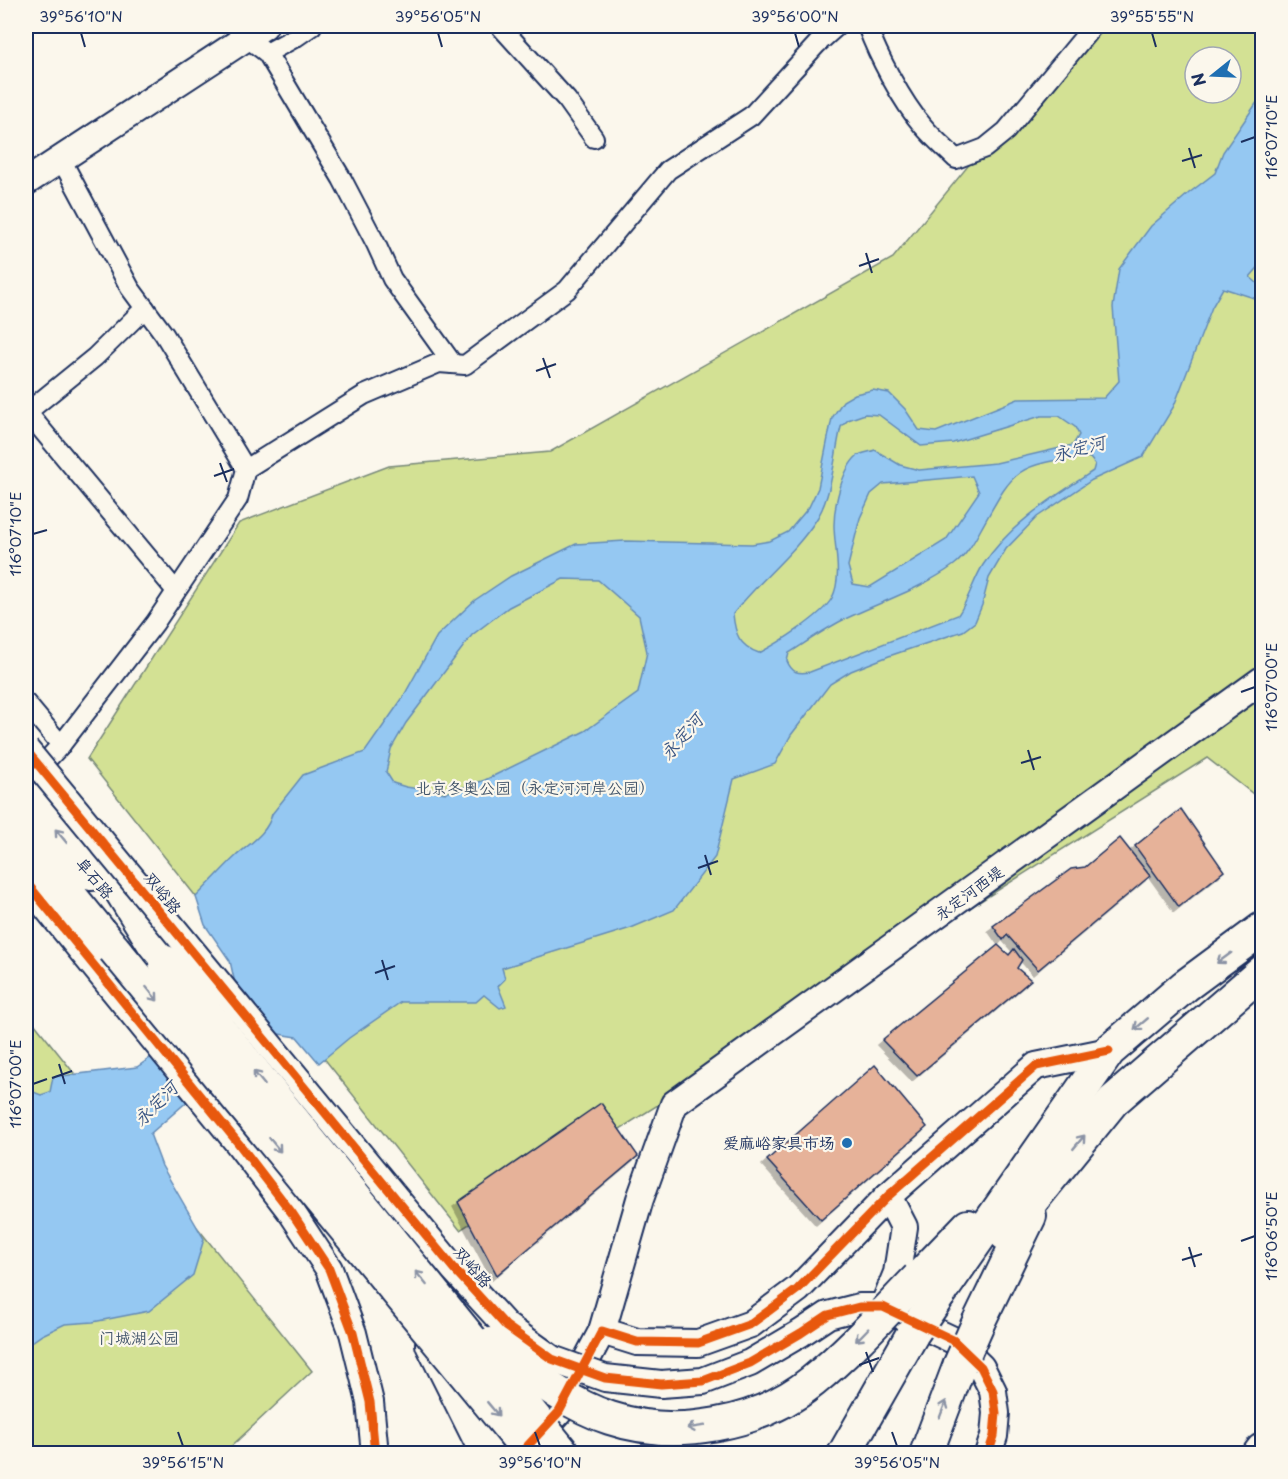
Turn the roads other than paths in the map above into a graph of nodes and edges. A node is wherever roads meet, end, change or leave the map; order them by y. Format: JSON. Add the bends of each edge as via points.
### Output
{"nodes":[{"id":1,"x":312,"y":26,"type":"edge"},
{"id":2,"x":500,"y":26,"type":"edge"},
{"id":3,"x":837,"y":26,"type":"edge"},
{"id":4,"x":867,"y":26,"type":"edge"},
{"id":5,"x":1093,"y":26,"type":"edge"},
{"id":6,"x":248,"y":29,"type":"edge"},
{"id":7,"x":267,"y":53,"type":"junction"},
{"id":8,"x":594,"y":138,"type":"dead end"},
{"id":9,"x":61,"y":159,"type":"junction"},
{"id":10,"x":26,"y":182,"type":"edge"},
{"id":11,"x":145,"y":308,"type":"junction"},
{"id":12,"x":453,"y":364,"type":"junction"},
{"id":13,"x":26,"y":413,"type":"edge"},
{"id":14,"x":246,"y":469,"type":"junction"},
{"id":15,"x":176,"y":591,"type":"junction"},
{"id":16,"x":1263,"y":680,"type":"edge"},
{"id":17,"x":26,"y":703,"type":"edge"},
{"id":18,"x":61,"y":745,"type":"junction"},
{"id":19,"x":30,"y":774,"type":"edge"},
{"id":20,"x":26,"y":841,"type":"edge"},
{"id":21,"x":26,"y":873,"type":"edge"},
{"id":22,"x":26,"y":882,"type":"edge"},
{"id":23,"x":1263,"y":929,"type":"edge"},
{"id":24,"x":114,"y":949,"type":"junction"},
{"id":25,"x":1263,"y":972,"type":"edge"},
{"id":26,"x":1109,"y":1051,"type":"junction"},
{"id":27,"x":1041,"y":1169,"type":"junction"},
{"id":28,"x":888,"y":1196,"type":"junction"},
{"id":29,"x":936,"y":1292,"type":"junction"},
{"id":30,"x":882,"y":1307,"type":"junction"},
{"id":31,"x":450,"y":1314,"type":"junction"},
{"id":32,"x":419,"y":1319,"type":"junction"},
{"id":33,"x":602,"y":1331,"type":"junction"},
{"id":34,"x":920,"y":1336,"type":"junction"},
{"id":35,"x":375,"y":1454,"type":"edge"},
{"id":36,"x":487,"y":1454,"type":"edge"},
{"id":37,"x":520,"y":1454,"type":"edge"},
{"id":38,"x":531,"y":1454,"type":"edge"},
{"id":39,"x":564,"y":1454,"type":"edge"},
{"id":40,"x":844,"y":1454,"type":"edge"},
{"id":41,"x":860,"y":1454,"type":"edge"},
{"id":42,"x":926,"y":1454,"type":"edge"},
{"id":43,"x":988,"y":1454,"type":"edge"}],
"edges":[{"from":1,"to":7,"type":"street"},
{"from":2,"to":8,"type":"street","via":[[567,100]]},
{"from":3,"to":12,"type":"street","via":[[751,116],[668,170],[567,290],[465,365]]},
{"from":4,"to":5,"type":"street","via":[[876,51],[909,108],[956,159],[985,148],[1006,131]]},
{"from":6,"to":7,"type":"street"},
{"from":6,"to":9,"type":"street"},
{"from":7,"to":12,"type":"street","via":[[342,179],[392,279]]},
{"from":9,"to":10,"type":"street"},
{"from":9,"to":11,"type":"street","via":[[130,288]]},
{"from":11,"to":13,"type":"street","via":[[95,357]]},
{"from":11,"to":14,"type":"street"},
{"from":12,"to":14,"type":"street","via":[[439,363],[364,395]]},
{"from":13,"to":15,"type":"street"},
{"from":14,"to":15,"type":"street","via":[[238,499]]},
{"from":15,"to":18,"type":"street"},
{"from":16,"to":33,"type":"street","name":"永定河西堤","via":[[674,1104],[640,1199]]},
{"from":17,"to":18,"type":"street"},
{"from":18,"to":19,"type":"street"},
{"from":19,"to":30,"type":"street","name":"双峪路","bridge":true,"via":[[454,1269],[506,1326],[552,1359],[604,1378],[661,1384],[703,1381],[750,1363],[828,1315],[858,1307]]},
{"from":31,"to":19,"type":"highway","one_way":true,"bridge":true,"via":[[165,962],[91,841]]},
{"from":20,"to":24,"type":"highway","name":"阜石路"},
{"from":21,"to":24,"type":"highway"},
{"from":22,"to":35,"type":"street","via":[[252,1161],[329,1269],[353,1333],[369,1402]]},
{"from":23,"to":26,"type":"highway","one_way":true,"via":[[1185,986]]},
{"from":24,"to":32,"type":"highway","one_way":true,"bridge":true},
{"from":27,"to":25,"type":"highway","one_way":true,"via":[[1113,1101]]},
{"from":26,"to":27,"type":"highway"},
{"from":26,"to":28,"type":"street","via":[[1036,1066]]},
{"from":27,"to":29,"type":"highway"},
{"from":27,"to":29,"type":"highway"},
{"from":42,"to":27,"type":"highway","one_way":true,"bridge":true},
{"from":28,"to":30,"type":"street","via":[[904,1227],[897,1273]]},
{"from":28,"to":33,"type":"street","via":[[798,1289],[752,1324],[698,1344],[637,1342]]},
{"from":29,"to":31,"type":"highway","one_way":true,"bridge":true,"via":[[851,1346],[812,1382],[772,1406],[731,1422],[685,1428],[646,1427],[608,1418],[530,1374]]},
{"from":29,"to":34,"type":"highway"},
{"from":30,"to":43,"type":"street","name":"双峪路","via":[[953,1340],[981,1367],[993,1391],[996,1413]]},
{"from":31,"to":39,"type":"highway","bridge":true},
{"from":32,"to":36,"type":"highway","bridge":true},
{"from":32,"to":38,"type":"highway","one_way":true,"bridge":true},
{"from":33,"to":37,"type":"street","via":[[559,1412]]},
{"from":34,"to":40,"type":"highway"},
{"from":34,"to":41,"type":"highway"}]}
